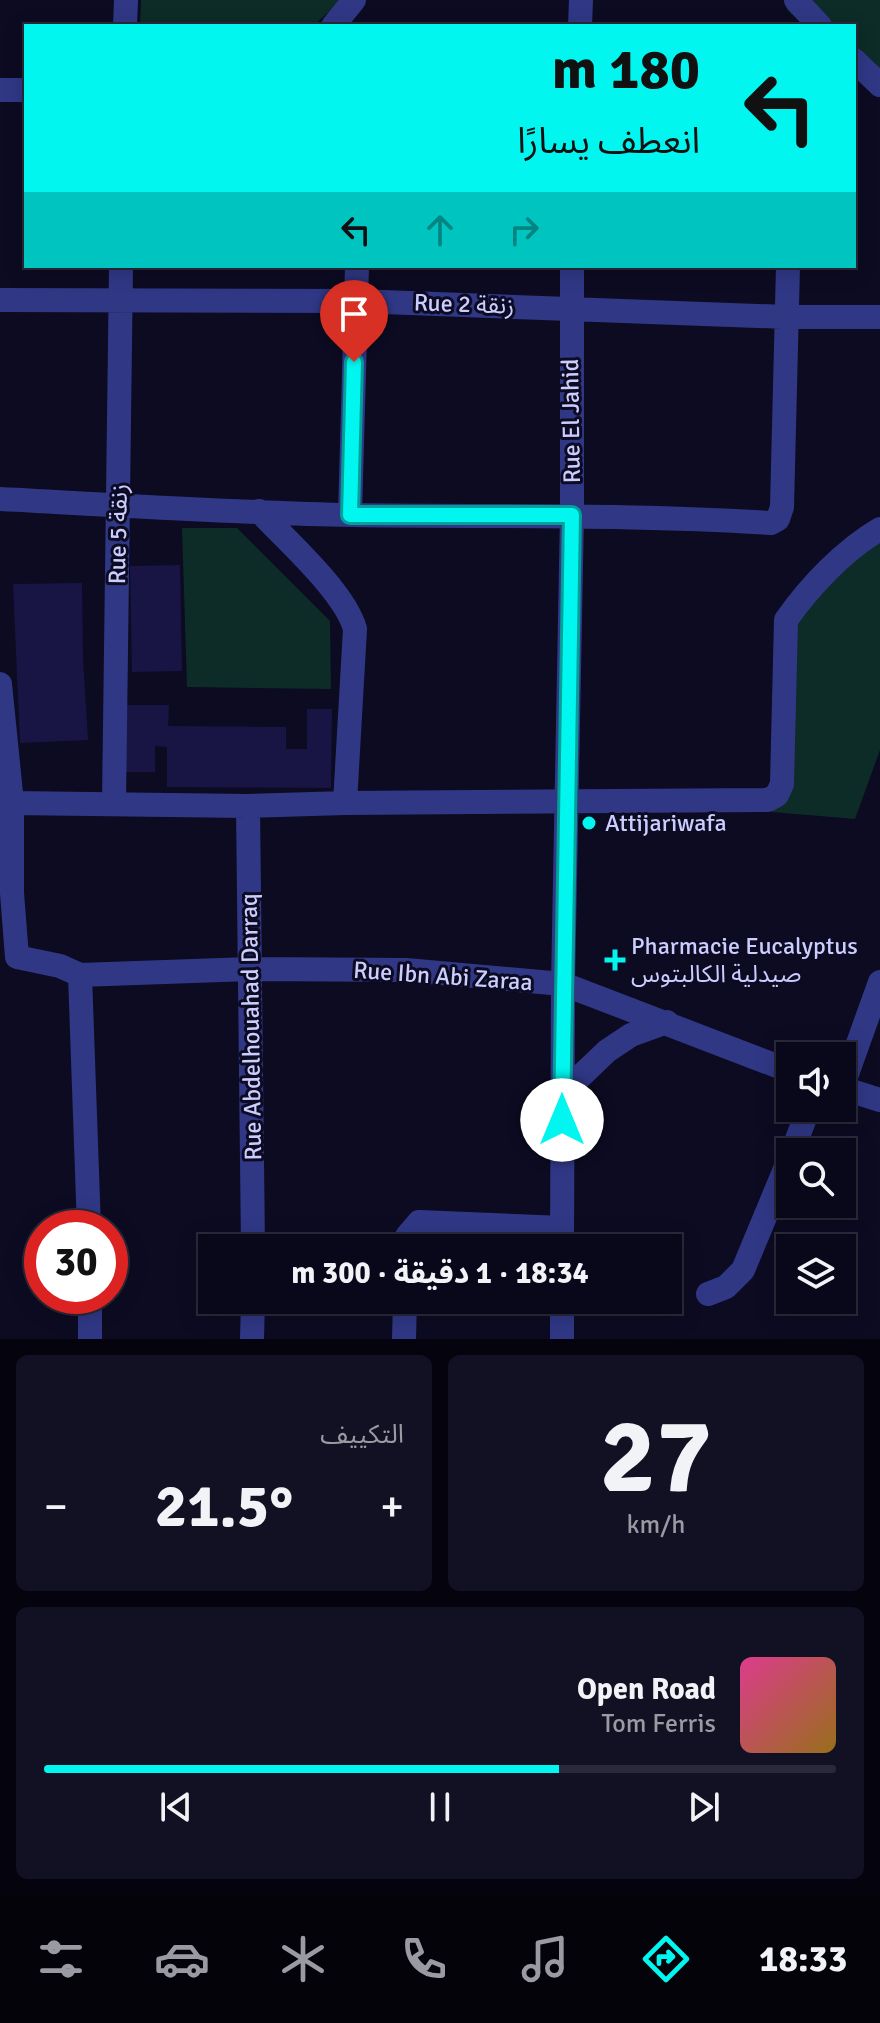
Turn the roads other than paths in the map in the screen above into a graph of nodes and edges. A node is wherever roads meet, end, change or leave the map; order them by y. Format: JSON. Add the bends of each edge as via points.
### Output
{"nodes":[{"id":1,"x":126,"y":0,"type":"edge"},
{"id":2,"x":354,"y":0,"type":"edge"},
{"id":3,"x":581,"y":0,"type":"edge"},
{"id":4,"x":796,"y":0,"type":"edge"},
{"id":5,"x":125,"y":24,"type":"edge"},
{"id":6,"x":335,"y":24,"type":"edge"},
{"id":7,"x":580,"y":24,"type":"edge"},
{"id":8,"x":818,"y":24,"type":"edge"},
{"id":9,"x":856,"y":62,"type":"edge"},
{"id":10,"x":880,"y":85,"type":"edge"},
{"id":11,"x":0,"y":90,"type":"edge"},
{"id":12,"x":24,"y":90,"type":"edge"},
{"id":13,"x":121,"y":268,"type":"edge"},
{"id":14,"x":357,"y":268,"type":"edge"},
{"id":15,"x":572,"y":268,"type":"edge"},
{"id":16,"x":788,"y":268,"type":"edge"},
{"id":17,"x":0,"y":300,"type":"edge"},
{"id":18,"x":120,"y":301,"type":"junction"},
{"id":19,"x":356,"y":301,"type":"junction"},
{"id":20,"x":570,"y":308,"type":"junction"},
{"id":21,"x":787,"y":317,"type":"junction"},
{"id":22,"x":880,"y":317,"type":"edge"},
{"id":23,"x":0,"y":499,"type":"edge"},
{"id":24,"x":118,"y":505,"type":"junction"},
{"id":25,"x":259,"y":511,"type":"junction"},
{"id":26,"x":350,"y":515,"type":"junction"},
{"id":27,"x":572,"y":515,"type":"junction"},
{"id":28,"x":880,"y":529,"type":"edge"},
{"id":29,"x":0,"y":684,"type":"edge"},
{"id":30,"x":567,"y":802,"type":"junction"},
{"id":31,"x":12,"y":803,"type":"junction"},
{"id":32,"x":114,"y":803,"type":"junction"},
{"id":33,"x":345,"y":803,"type":"junction"},
{"id":34,"x":248,"y":806,"type":"junction"},
{"id":35,"x":9,"y":957,"type":"edge"},
{"id":36,"x":250,"y":969,"type":"junction"},
{"id":37,"x":80,"y":975,"type":"junction"},
{"id":38,"x":880,"y":982,"type":"edge"},
{"id":39,"x":563,"y":984,"type":"junction"},
{"id":40,"x":667,"y":1022,"type":"junction"},
{"id":41,"x":856,"y":1049,"type":"edge"},
{"id":42,"x":776,"y":1065,"type":"edge"},
{"id":43,"x":856,"y":1092,"type":"edge"},
{"id":44,"x":562,"y":1094,"type":"junction"},
{"id":45,"x":880,"y":1100,"type":"edge"},
{"id":46,"x":776,"y":1190,"type":"edge"},
{"id":47,"x":88,"y":1210,"type":"edge"},
{"id":48,"x":253,"y":1234,"type":"edge"},
{"id":49,"x":409,"y":1234,"type":"edge"},
{"id":50,"x":526,"y":1234,"type":"edge"},
{"id":51,"x":562,"y":1234,"type":"edge"},
{"id":52,"x":708,"y":1294,"type":"dead end"},
{"id":53,"x":90,"y":1314,"type":"edge"},
{"id":54,"x":253,"y":1314,"type":"edge"},
{"id":55,"x":405,"y":1314,"type":"edge"},
{"id":56,"x":562,"y":1314,"type":"edge"},
{"id":57,"x":90,"y":1339,"type":"edge"},
{"id":58,"x":252,"y":1339,"type":"edge"},
{"id":59,"x":404,"y":1339,"type":"edge"},
{"id":60,"x":562,"y":1339,"type":"edge"}],
"edges":[{"from":1,"to":5,"type":"street"},
{"from":2,"to":6,"type":"street"},
{"from":3,"to":7,"type":"street"},
{"from":4,"to":8,"type":"street"},
{"from":9,"to":10,"type":"street"},
{"from":11,"to":12,"type":"street"},
{"from":13,"to":18,"type":"street","name":"Rue 5 زنقة"},
{"from":14,"to":19,"type":"street"},
{"from":15,"to":20,"type":"street","name":"Rue El Jahid"},
{"from":16,"to":21,"type":"street"},
{"from":17,"to":18,"type":"street","name":"Rue 2 زنقة"},
{"from":18,"to":19,"type":"street","name":"Rue 2 زنقة"},
{"from":18,"to":24,"type":"street","name":"Rue 5 زنقة"},
{"from":19,"to":20,"type":"street","name":"Rue 2 زنقة"},
{"from":19,"to":26,"type":"street"},
{"from":20,"to":21,"type":"street","name":"Rue 2 زنقة"},
{"from":20,"to":27,"type":"street","name":"Rue El Jahid"},
{"from":21,"to":22,"type":"street","name":"Rue 2 زنقة"},
{"from":21,"to":27,"type":"street","via":[[778,519],[771,523]]},
{"from":23,"to":24,"type":"street"},
{"from":24,"to":25,"type":"street"},
{"from":24,"to":32,"type":"street","name":"Rue 5 زنقة"},
{"from":25,"to":26,"type":"street"},
{"from":25,"to":33,"type":"street","via":[[336,595],[355,629]]},
{"from":26,"to":27,"type":"street"},
{"from":27,"to":30,"type":"street","name":"Rue El Jahid"},
{"from":28,"to":30,"type":"street","via":[[861,540],[786,620],[782,784],[777,795],[768,800]]},
{"from":29,"to":31,"type":"street"},
{"from":30,"to":33,"type":"street"},
{"from":30,"to":39,"type":"street","name":"Rue El Jahid"},
{"from":31,"to":32,"type":"street"},
{"from":31,"to":35,"type":"street"},
{"from":32,"to":34,"type":"street"},
{"from":33,"to":34,"type":"street"},
{"from":34,"to":36,"type":"street","name":"Rue Abdelhouahad Darraq"},
{"from":35,"to":37,"type":"street"},
{"from":36,"to":37,"type":"street","name":"Rue Ibn Abi Zaraa"},
{"from":36,"to":39,"type":"street","name":"Rue Ibn Abi Zaraa","via":[[406,970]]},
{"from":36,"to":48,"type":"street","name":"Rue Abdelhouahad Darraq"},
{"from":37,"to":47,"type":"street"},
{"from":38,"to":41,"type":"street"},
{"from":39,"to":40,"type":"street","name":"Rue Ibn Abi Zaraa"},
{"from":39,"to":44,"type":"street","name":"Rue El Jahid"},
{"from":40,"to":42,"type":"street","name":"Rue Ibn Abi Zaraa"},
{"from":40,"to":44,"type":"street","via":[[619,1043]]},
{"from":43,"to":45,"type":"street"},
{"from":44,"to":51,"type":"street","name":"Rue El Jahid"},
{"from":46,"to":52,"type":"street","via":[[743,1270],[726,1287]]},
{"from":49,"to":50,"type":"street","via":[[419,1222]]},
{"from":53,"to":57,"type":"street"},
{"from":54,"to":58,"type":"street"},
{"from":55,"to":59,"type":"street"},
{"from":56,"to":60,"type":"street"}]}
